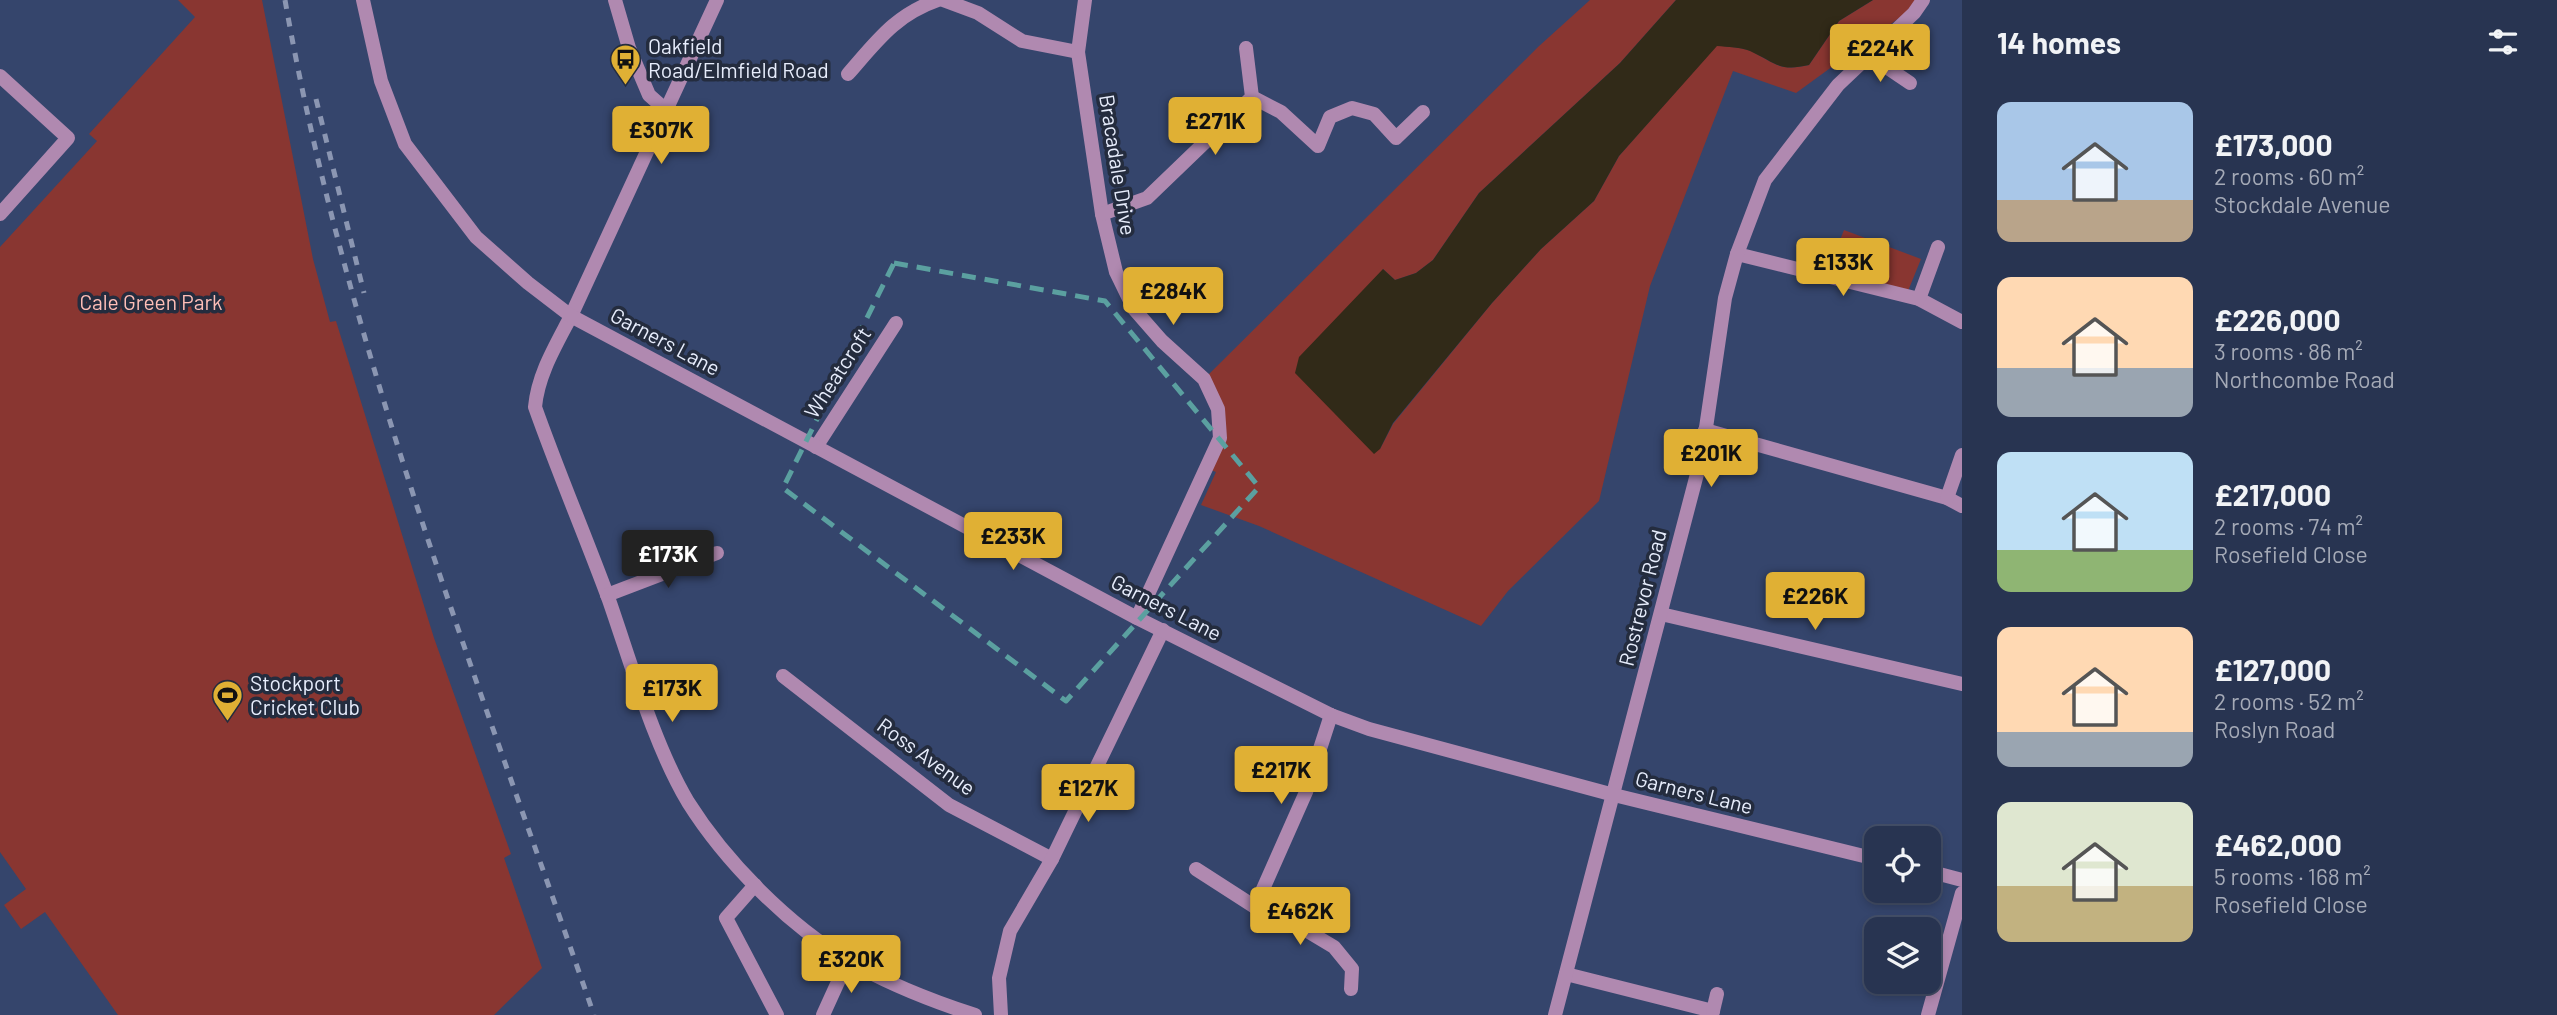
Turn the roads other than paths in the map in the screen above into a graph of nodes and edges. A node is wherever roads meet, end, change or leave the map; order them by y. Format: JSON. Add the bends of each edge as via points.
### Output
{"nodes":[{"id":1,"x":363,"y":0,"type":"edge"},
{"id":2,"x":615,"y":0,"type":"edge"},
{"id":3,"x":718,"y":0,"type":"edge"},
{"id":4,"x":938,"y":0,"type":"edge"},
{"id":5,"x":943,"y":0,"type":"edge"},
{"id":6,"x":1085,"y":0,"type":"edge"},
{"id":7,"x":1923,"y":0,"type":"edge"},
{"id":8,"x":1246,"y":48,"type":"dead end"},
{"id":9,"x":1078,"y":52,"type":"junction"},
{"id":10,"x":1870,"y":56,"type":"junction"},
{"id":11,"x":848,"y":74,"type":"dead end"},
{"id":12,"x":0,"y":76,"type":"edge"},
{"id":13,"x":1910,"y":83,"type":"dead end"},
{"id":14,"x":1252,"y":97,"type":"junction"},
{"id":15,"x":667,"y":111,"type":"junction"},
{"id":16,"x":1423,"y":112,"type":"dead end"},
{"id":17,"x":0,"y":214,"type":"edge"},
{"id":18,"x":1102,"y":214,"type":"junction"},
{"id":19,"x":1938,"y":247,"type":"dead end"},
{"id":20,"x":1737,"y":254,"type":"junction"},
{"id":21,"x":1919,"y":299,"type":"junction"},
{"id":22,"x":572,"y":316,"type":"junction"},
{"id":23,"x":1962,"y":322,"type":"edge"},
{"id":24,"x":896,"y":323,"type":"dead end"},
{"id":25,"x":1705,"y":430,"type":"junction"},
{"id":26,"x":816,"y":447,"type":"junction"},
{"id":27,"x":1962,"y":455,"type":"edge"},
{"id":28,"x":1947,"y":498,"type":"junction"},
{"id":29,"x":1962,"y":506,"type":"edge"},
{"id":30,"x":718,"y":553,"type":"dead end"},
{"id":31,"x":607,"y":595,"type":"junction"},
{"id":32,"x":1661,"y":614,"type":"junction"},
{"id":33,"x":1137,"y":618,"type":"junction"},
{"id":34,"x":1163,"y":630,"type":"junction"},
{"id":35,"x":783,"y":676,"type":"dead end"},
{"id":36,"x":1962,"y":684,"type":"edge"},
{"id":37,"x":1331,"y":715,"type":"junction"},
{"id":38,"x":1614,"y":795,"type":"junction"},
{"id":39,"x":1864,"y":856,"type":"edge"},
{"id":40,"x":1052,"y":859,"type":"junction"},
{"id":41,"x":1196,"y":869,"type":"dead end"},
{"id":42,"x":1941,"y":874,"type":"edge"},
{"id":43,"x":1962,"y":880,"type":"edge"},
{"id":44,"x":755,"y":885,"type":"junction"},
{"id":45,"x":1962,"y":893,"type":"edge"},
{"id":46,"x":1255,"y":907,"type":"junction"},
{"id":47,"x":848,"y":960,"type":"junction"},
{"id":48,"x":1566,"y":974,"type":"junction"},
{"id":49,"x":1351,"y":989,"type":"dead end"},
{"id":50,"x":1717,"y":994,"type":"dead end"},
{"id":51,"x":1712,"y":1013,"type":"edge"},
{"id":52,"x":777,"y":1015,"type":"edge"},
{"id":53,"x":823,"y":1015,"type":"edge"},
{"id":54,"x":975,"y":1015,"type":"edge"},
{"id":55,"x":1000,"y":1015,"type":"edge"},
{"id":56,"x":1555,"y":1015,"type":"edge"},
{"id":57,"x":1928,"y":1015,"type":"edge"}],
"edges":[{"from":1,"to":22,"type":"street","name":"Garners Lane","via":[[381,81],[405,144],[476,237]]},
{"from":2,"to":15,"type":"street","via":[[649,95]]},
{"from":3,"to":15,"type":"street"},
{"from":4,"to":11,"type":"street","via":[[914,9]]},
{"from":5,"to":9,"type":"street","via":[[978,13],[1023,41]]},
{"from":6,"to":9,"type":"street","name":"Bracadale Drive"},
{"from":7,"to":10,"type":"street","name":"Rostrevor Road"},
{"from":8,"to":14,"type":"street"},
{"from":9,"to":18,"type":"street","name":"Bracadale Drive"},
{"from":10,"to":13,"type":"street"},
{"from":10,"to":20,"type":"street","name":"Rostrevor Road","via":[[1838,85],[1765,180]]},
{"from":12,"to":17,"type":"street","via":[[68,138]]},
{"from":14,"to":16,"type":"street","via":[[1281,112],[1318,146],[1330,117],[1352,108],[1374,114],[1396,138]]},
{"from":14,"to":18,"type":"street","via":[[1147,198]]},
{"from":15,"to":22,"type":"street"},
{"from":18,"to":33,"type":"street","name":"Bracadale Drive","via":[[1116,272],[1134,309],[1161,341],[1204,379],[1218,409],[1220,438]]},
{"from":19,"to":21,"type":"street"},
{"from":20,"to":21,"type":"street"},
{"from":20,"to":25,"type":"street","name":"Rostrevor Road","via":[[1725,298]]},
{"from":21,"to":23,"type":"street"},
{"from":22,"to":26,"type":"street","name":"Garners Lane"},
{"from":22,"to":31,"type":"street","via":[[537,387],[535,407]]},
{"from":24,"to":26,"type":"street","name":"Wheatcroft"},
{"from":25,"to":28,"type":"street"},
{"from":25,"to":32,"type":"street","name":"Rostrevor Road"},
{"from":26,"to":33,"type":"street","name":"Garners Lane"},
{"from":27,"to":28,"type":"street"},
{"from":28,"to":29,"type":"street"},
{"from":30,"to":31,"type":"street"},
{"from":31,"to":44,"type":"street","via":[[662,748],[688,800]]},
{"from":32,"to":36,"type":"street"},
{"from":32,"to":38,"type":"street","name":"Rostrevor Road"},
{"from":33,"to":34,"type":"street","name":"Garners Lane"},
{"from":34,"to":37,"type":"street","name":"Garners Lane"},
{"from":34,"to":40,"type":"street"},
{"from":35,"to":40,"type":"street","name":"Ross Avenue","via":[[949,805]]},
{"from":37,"to":38,"type":"street","name":"Garners Lane"},
{"from":37,"to":46,"type":"street","via":[[1306,792]]},
{"from":38,"to":39,"type":"street","name":"Garners Lane"},
{"from":38,"to":48,"type":"street","name":"Rostrevor Road"},
{"from":40,"to":55,"type":"street","via":[[1010,931],[999,978]]},
{"from":41,"to":46,"type":"street"},
{"from":42,"to":43,"type":"street"},
{"from":44,"to":47,"type":"street"},
{"from":44,"to":52,"type":"street","via":[[726,918]]},
{"from":45,"to":57,"type":"street"},
{"from":46,"to":49,"type":"street","via":[[1334,947],[1352,969]]},
{"from":47,"to":53,"type":"street"},
{"from":47,"to":54,"type":"street","via":[[930,1000]]},
{"from":48,"to":51,"type":"street"},
{"from":48,"to":56,"type":"street","name":"Rostrevor Road"},
{"from":50,"to":51,"type":"street"}]}
